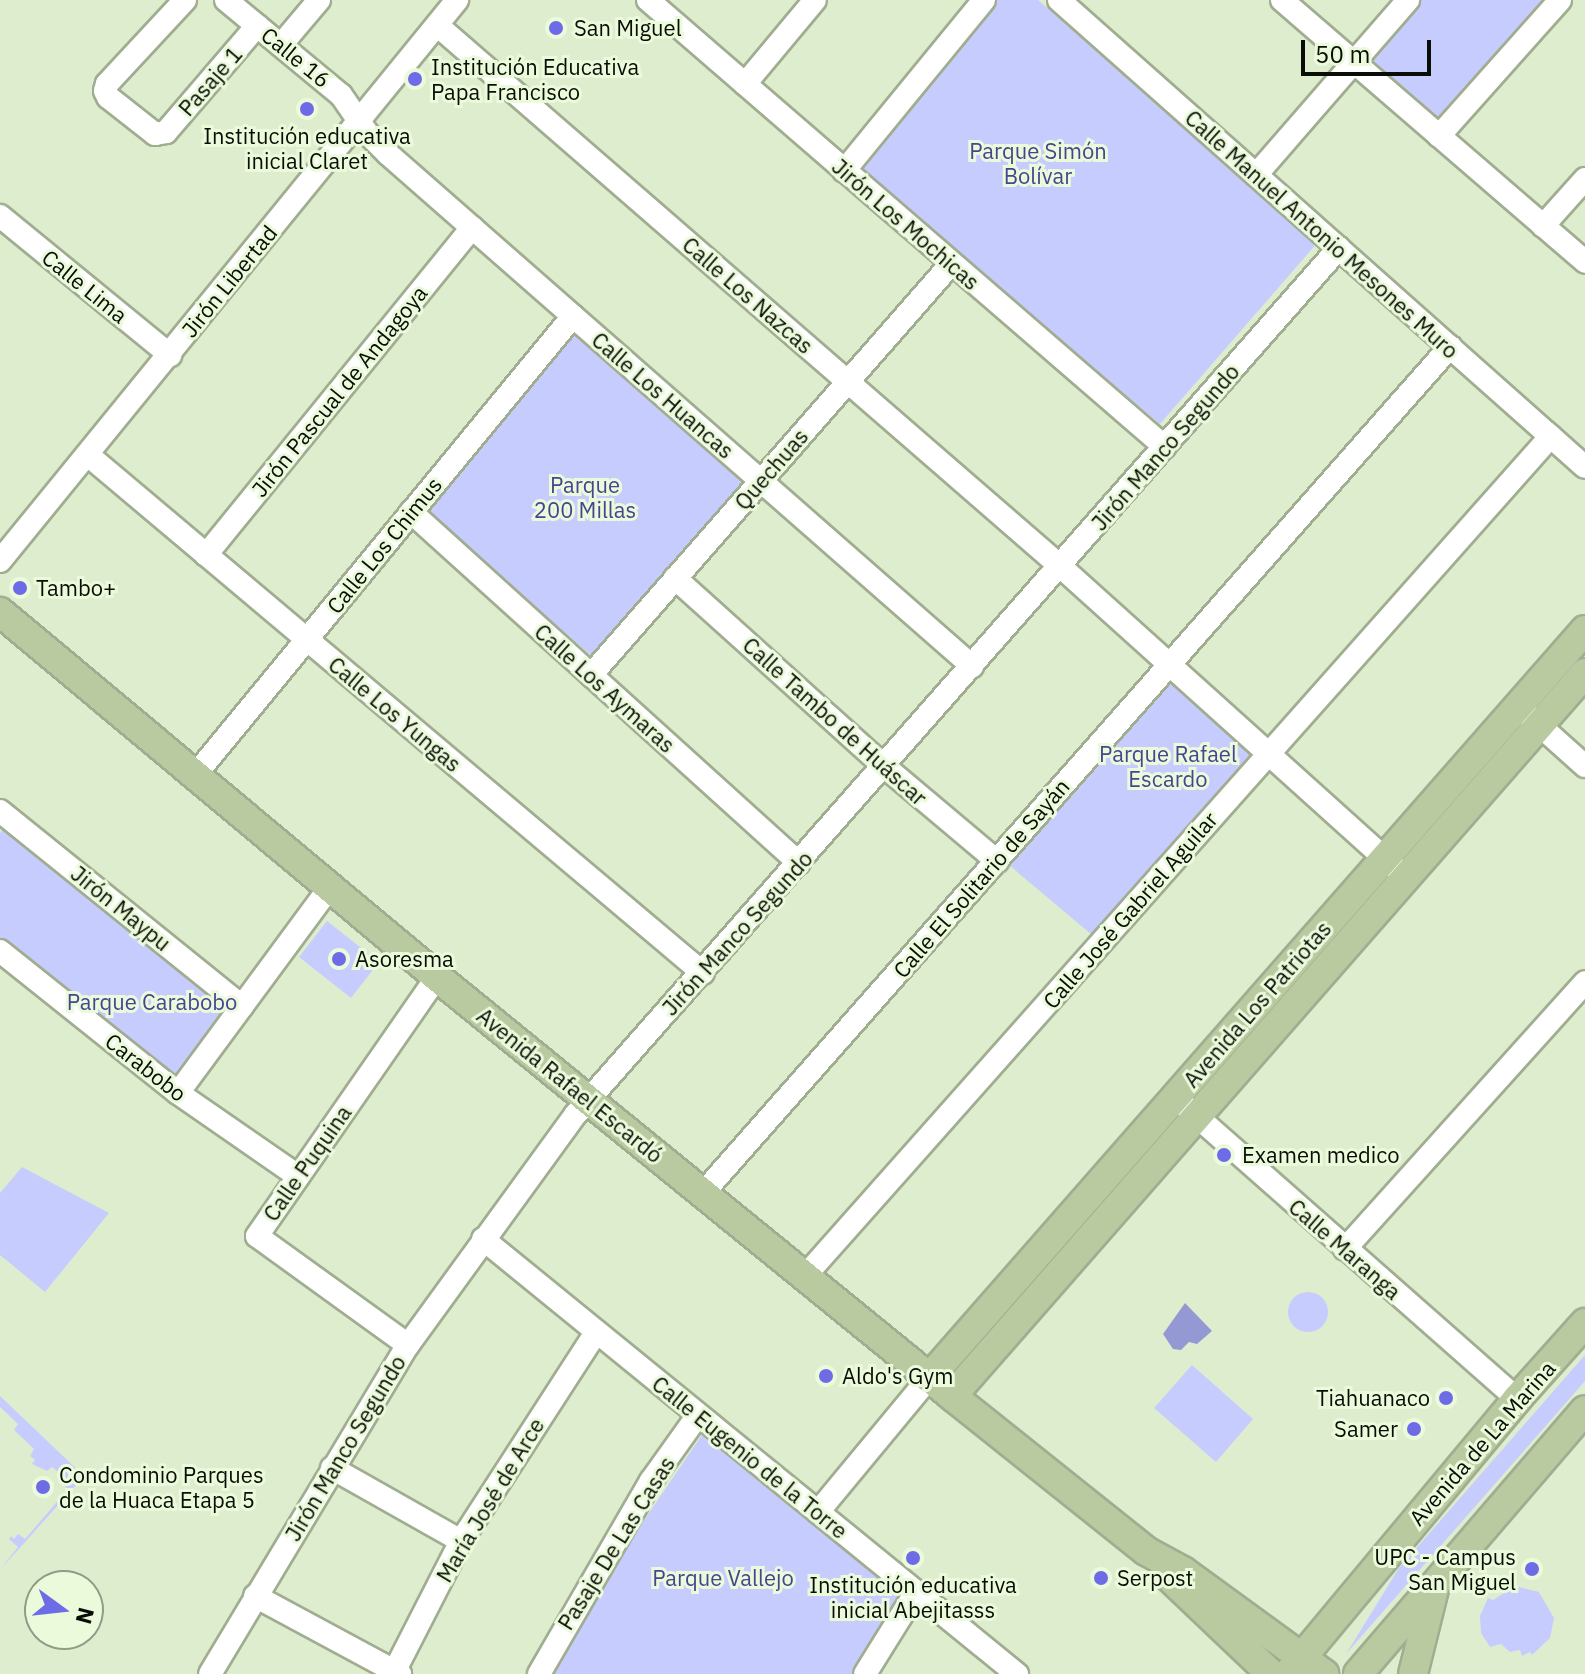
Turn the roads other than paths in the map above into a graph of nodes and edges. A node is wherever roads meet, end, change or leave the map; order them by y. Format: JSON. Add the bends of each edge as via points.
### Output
{"nodes":[{"id":1,"x":185,"y":0,"type":"edge"},
{"id":2,"x":226,"y":0,"type":"edge"},
{"id":3,"x":319,"y":0,"type":"edge"},
{"id":4,"x":457,"y":0,"type":"edge"},
{"id":5,"x":648,"y":0,"type":"edge"},
{"id":6,"x":815,"y":0,"type":"edge"},
{"id":7,"x":984,"y":0,"type":"edge"},
{"id":8,"x":1059,"y":0,"type":"edge"},
{"id":9,"x":1282,"y":0,"type":"edge"},
{"id":10,"x":1408,"y":0,"type":"edge"},
{"id":11,"x":1560,"y":0,"type":"edge"},
{"id":12,"x":437,"y":25,"type":"junction"},
{"id":13,"x":257,"y":26,"type":"junction"},
{"id":14,"x":281,"y":45,"type":"junction"},
{"id":15,"x":1354,"y":62,"type":"junction"},
{"id":16,"x":745,"y":84,"type":"junction"},
{"id":17,"x":359,"y":120,"type":"junction"},
{"id":18,"x":1439,"y":136,"type":"junction"},
{"id":19,"x":844,"y":171,"type":"junction"},
{"id":20,"x":1256,"y":175,"type":"junction"},
{"id":21,"x":1585,"y":179,"type":"edge"},
{"id":22,"x":0,"y":216,"type":"edge"},
{"id":23,"x":1543,"y":226,"type":"junction"},
{"id":24,"x":472,"y":228,"type":"junction"},
{"id":25,"x":1339,"y":248,"type":"junction"},
{"id":26,"x":1585,"y":262,"type":"edge"},
{"id":27,"x":951,"y":264,"type":"junction"},
{"id":28,"x":573,"y":316,"type":"junction"},
{"id":29,"x":1450,"y":347,"type":"junction"},
{"id":30,"x":170,"y":355,"type":"junction"},
{"id":31,"x":848,"y":381,"type":"junction"},
{"id":32,"x":1551,"y":436,"type":"junction"},
{"id":33,"x":1165,"y":447,"type":"junction"},
{"id":34,"x":88,"y":455,"type":"junction"},
{"id":35,"x":1585,"y":467,"type":"edge"},
{"id":36,"x":761,"y":481,"type":"junction"},
{"id":37,"x":411,"y":512,"type":"junction"},
{"id":38,"x":206,"y":555,"type":"junction"},
{"id":39,"x":0,"y":561,"type":"edge"},
{"id":40,"x":1060,"y":566,"type":"junction"},
{"id":41,"x":675,"y":578,"type":"junction"},
{"id":42,"x":0,"y":612,"type":"edge"},
{"id":43,"x":1585,"y":630,"type":"edge"},
{"id":44,"x":307,"y":639,"type":"junction"},
{"id":45,"x":1170,"y":664,"type":"junction"},
{"id":46,"x":972,"y":666,"type":"junction"},
{"id":47,"x":1585,"y":673,"type":"edge"},
{"id":48,"x":591,"y":675,"type":"junction"},
{"id":49,"x":1528,"y":715,"type":"junction"},
{"id":50,"x":1270,"y":752,"type":"junction"},
{"id":51,"x":884,"y":766,"type":"junction"},
{"id":52,"x":1585,"y":766,"type":"edge"},
{"id":53,"x":196,"y":774,"type":"junction"},
{"id":54,"x":0,"y":811,"type":"edge"},
{"id":55,"x":1385,"y":858,"type":"junction"},
{"id":56,"x":997,"y":861,"type":"junction"},
{"id":57,"x":799,"y":863,"type":"junction"},
{"id":58,"x":1407,"y":878,"type":"junction"},
{"id":59,"x":330,"y":887,"type":"junction"},
{"id":60,"x":0,"y":951,"type":"edge"},
{"id":61,"x":703,"y":973,"type":"junction"},
{"id":62,"x":437,"y":977,"type":"junction"},
{"id":63,"x":1585,"y":982,"type":"edge"},
{"id":64,"x":242,"y":1006,"type":"junction"},
{"id":65,"x":178,"y":1093,"type":"junction"},
{"id":66,"x":1175,"y":1097,"type":"junction"},
{"id":67,"x":589,"y":1099,"type":"junction"},
{"id":68,"x":1197,"y":1117,"type":"junction"},
{"id":69,"x":298,"y":1176,"type":"junction"},
{"id":70,"x":703,"y":1193,"type":"junction"},
{"id":71,"x":483,"y":1239,"type":"junction"},
{"id":72,"x":1345,"y":1249,"type":"junction"},
{"id":73,"x":805,"y":1276,"type":"junction"},
{"id":74,"x":1585,"y":1323,"type":"edge"},
{"id":75,"x":596,"y":1332,"type":"junction"},
{"id":76,"x":408,"y":1345,"type":"junction"},
{"id":77,"x":929,"y":1378,"type":"junction"},
{"id":78,"x":952,"y":1396,"type":"junction"},
{"id":79,"x":1517,"y":1399,"type":"junction"},
{"id":80,"x":1585,"y":1410,"type":"edge"},
{"id":81,"x":698,"y":1415,"type":"junction"},
{"id":82,"x":332,"y":1468,"type":"junction"},
{"id":83,"x":818,"y":1512,"type":"junction"},
{"id":84,"x":1497,"y":1513,"type":"junction"},
{"id":85,"x":461,"y":1541,"type":"junction"},
{"id":86,"x":1146,"y":1551,"type":"junction"},
{"id":87,"x":1435,"y":1585,"type":"junction"},
{"id":88,"x":916,"y":1592,"type":"junction"},
{"id":89,"x":255,"y":1596,"type":"junction"},
{"id":90,"x":1427,"y":1618,"type":"junction"},
{"id":91,"x":1305,"y":1668,"type":"edge"},
{"id":92,"x":396,"y":1673,"type":"edge"},
{"id":93,"x":210,"y":1674,"type":"edge"},
{"id":94,"x":539,"y":1674,"type":"edge"},
{"id":95,"x":865,"y":1674,"type":"edge"},
{"id":96,"x":1017,"y":1674,"type":"edge"},
{"id":97,"x":1271,"y":1674,"type":"edge"},
{"id":98,"x":1358,"y":1674,"type":"edge"},
{"id":99,"x":1413,"y":1674,"type":"edge"}],
"edges":[{"from":1,"to":13,"type":"street","name":"Pasaje 1","via":[[105,91],[155,134],[161,135]]},
{"from":2,"to":13,"type":"street","name":"Calle 16"},
{"from":3,"to":14,"type":"street"},
{"from":4,"to":12,"type":"street","name":"Jirón Libertad"},
{"from":5,"to":16,"type":"street","name":"Jirón Los Mochicas"},
{"from":6,"to":16,"type":"street"},
{"from":7,"to":19,"type":"street"},
{"from":8,"to":20,"type":"street","name":"Calle Manuel Antonio Mesones Muro"},
{"from":9,"to":15,"type":"street"},
{"from":10,"to":15,"type":"street"},
{"from":11,"to":18,"type":"street"},
{"from":12,"to":17,"type":"street","name":"Jirón Libertad"},
{"from":12,"to":31,"type":"street","name":"Calle Los Nazcas"},
{"from":13,"to":14,"type":"street","name":"Calle 16"},
{"from":14,"to":17,"type":"street","name":"Calle 16","via":[[341,95]]},
{"from":15,"to":18,"type":"street"},
{"from":15,"to":20,"type":"street"},
{"from":16,"to":19,"type":"street","name":"Jirón Los Mochicas"},
{"from":17,"to":24,"type":"street","name":"Calle Los Huancas","via":[[378,144]]},
{"from":17,"to":30,"type":"street","name":"Jirón Libertad"},
{"from":18,"to":23,"type":"street"},
{"from":19,"to":27,"type":"street","name":"Jirón Los Mochicas"},
{"from":20,"to":25,"type":"street","name":"Calle Manuel Antonio Mesones Muro"},
{"from":21,"to":23,"type":"street"},
{"from":22,"to":30,"type":"street","name":"Calle Lima"},
{"from":23,"to":26,"type":"street"},
{"from":24,"to":28,"type":"street","name":"Calle Los Huancas"},
{"from":24,"to":38,"type":"street","name":"Jirón Pascual de Andagoya"},
{"from":25,"to":29,"type":"street","name":"Calle Manuel Antonio Mesones Muro"},
{"from":25,"to":33,"type":"street","name":"Jirón Manco Segundo"},
{"from":27,"to":31,"type":"street","name":"Quechuas"},
{"from":27,"to":33,"type":"street","name":"Jirón Los Mochicas"},
{"from":28,"to":36,"type":"street","name":"Calle Los Huancas"},
{"from":28,"to":37,"type":"street","name":"Calle Los Chimus"},
{"from":29,"to":32,"type":"street","name":"Calle Manuel Antonio Mesones Muro"},
{"from":29,"to":45,"type":"street","name":"Calle El Solitario de Sayán"},
{"from":30,"to":34,"type":"street","name":"Jirón Libertad"},
{"from":31,"to":36,"type":"street","name":"Quechuas"},
{"from":31,"to":40,"type":"street","name":"Calle Los Nazcas"},
{"from":32,"to":35,"type":"street","name":"Calle Manuel Antonio Mesones Muro"},
{"from":32,"to":50,"type":"street","name":"Calle José Gabriel Aguilar"},
{"from":33,"to":40,"type":"street","name":"Jirón Manco Segundo"},
{"from":34,"to":38,"type":"street","name":"Calle Los Yungas"},
{"from":34,"to":39,"type":"street","name":"Jirón Libertad"},
{"from":36,"to":41,"type":"street","name":"Quechuas"},
{"from":36,"to":46,"type":"street","name":"Calle Los Huancas"},
{"from":37,"to":44,"type":"street","name":"Calle Los Chimus"},
{"from":37,"to":48,"type":"street","name":"Calle Los Aymaras"},
{"from":38,"to":44,"type":"street","name":"Calle Los Yungas"},
{"from":40,"to":45,"type":"street","name":"Calle Los Nazcas"},
{"from":40,"to":46,"type":"street","name":"Jirón Manco Segundo"},
{"from":41,"to":48,"type":"street","name":"Quechuas"},
{"from":41,"to":51,"type":"street","name":"Calle Tambo de Huáscar"},
{"from":42,"to":53,"type":"main road","name":"Avenida Rafael Escardó"},
{"from":43,"to":49,"type":"main road","name":"Avenida Los Patriotas"},
{"from":44,"to":53,"type":"street","name":"Calle Los Chimus"},
{"from":44,"to":61,"type":"street","name":"Calle Los Yungas"},
{"from":45,"to":50,"type":"street","name":"Calle Los Nazcas"},
{"from":45,"to":56,"type":"street","name":"Calle El Solitario de Sayán"},
{"from":46,"to":51,"type":"street","name":"Jirón Manco Segundo"},
{"from":47,"to":49,"type":"main road","name":"Avenida Los Patriotas"},
{"from":48,"to":57,"type":"street","name":"Calle Los Aymaras"},
{"from":49,"to":52,"type":"street"},
{"from":49,"to":55,"type":"main road","name":"Avenida Los Patriotas"},
{"from":49,"to":58,"type":"main road","name":"Avenida Los Patriotas"},
{"from":50,"to":55,"type":"street"},
{"from":50,"to":73,"type":"street","name":"Calle José Gabriel Aguilar"},
{"from":51,"to":56,"type":"street","name":"Calle Tambo de Huáscar"},
{"from":51,"to":57,"type":"street","name":"Jirón Manco Segundo"},
{"from":53,"to":59,"type":"main road","name":"Avenida Rafael Escardó"},
{"from":54,"to":64,"type":"street","name":"Jirón Maypu"},
{"from":55,"to":58,"type":"street"},
{"from":55,"to":66,"type":"main road","name":"Avenida Los Patriotas"},
{"from":56,"to":70,"type":"street","name":"Calle El Solitario de Sayán"},
{"from":57,"to":61,"type":"street","name":"Jirón Manco Segundo"},
{"from":58,"to":68,"type":"main road","name":"Avenida Los Patriotas"},
{"from":59,"to":62,"type":"main road","name":"Avenida Rafael Escardó"},
{"from":59,"to":64,"type":"street"},
{"from":60,"to":65,"type":"street","name":"Carabobo"},
{"from":61,"to":67,"type":"street","name":"Jirón Manco Segundo"},
{"from":62,"to":67,"type":"main road","name":"Avenida Rafael Escardó"},
{"from":62,"to":69,"type":"street","name":"Calle Puquina"},
{"from":63,"to":72,"type":"street"},
{"from":64,"to":65,"type":"street"},
{"from":65,"to":69,"type":"street","name":"Carabobo"},
{"from":66,"to":68,"type":"street","name":"Calle Maranga"},
{"from":66,"to":77,"type":"main road","name":"Avenida Los Patriotas"},
{"from":67,"to":70,"type":"main road","name":"Avenida Rafael Escardó"},
{"from":67,"to":71,"type":"street","name":"Jirón Manco Segundo"},
{"from":68,"to":72,"type":"street","name":"Calle Maranga"},
{"from":68,"to":78,"type":"main road","name":"Avenida Los Patriotas"},
{"from":69,"to":76,"type":"street","name":"Calle Puquina","via":[[257,1236]]},
{"from":70,"to":73,"type":"main road","name":"Avenida Rafael Escardó"},
{"from":71,"to":75,"type":"street","name":"Calle Eugenio de la Torre"},
{"from":71,"to":76,"type":"street","name":"Jirón Manco Segundo"},
{"from":72,"to":79,"type":"street","name":"Calle Maranga"},
{"from":73,"to":77,"type":"main road","name":"Avenida Rafael Escardó"},
{"from":74,"to":79,"type":"main road","name":"Avenida de La Marina"},
{"from":75,"to":81,"type":"street","name":"Calle Eugenio de la Torre"},
{"from":75,"to":85,"type":"street","name":"María José de Arce"},
{"from":76,"to":82,"type":"street","name":"Jirón Manco Segundo"},
{"from":77,"to":78,"type":"main road","name":"Avenida Rafael Escardó"},
{"from":77,"to":83,"type":"street"},
{"from":78,"to":86,"type":"main road","name":"Avenida Rafael Escardó"},
{"from":79,"to":91,"type":"main road","name":"Avenida de La Marina"},
{"from":80,"to":84,"type":"main road"},
{"from":81,"to":83,"type":"street","name":"Calle Eugenio de la Torre"},
{"from":81,"to":94,"type":"street","name":"Pasaje De Las Casas","via":[[643,1494]]},
{"from":82,"to":85,"type":"street"},
{"from":82,"to":89,"type":"street","name":"Jirón Manco Segundo"},
{"from":83,"to":88,"type":"street","name":"Calle Eugenio de la Torre"},
{"from":84,"to":87,"type":"main road"},
{"from":84,"to":90,"type":"main road","via":[[1489,1546]]},
{"from":85,"to":92,"type":"street","name":"María José de Arce"},
{"from":86,"to":91,"type":"main road","name":"Avenida Rafael Escardó","via":[[1183,1571]]},
{"from":86,"to":97,"type":"main road","name":"Avenida Rafael Escardó","via":[[1176,1587]]},
{"from":87,"to":90,"type":"main road"},
{"from":87,"to":98,"type":"main road"},
{"from":88,"to":95,"type":"street"},
{"from":88,"to":96,"type":"street","name":"Calle Eugenio de la Torre"},
{"from":89,"to":92,"type":"street"},
{"from":89,"to":93,"type":"street","name":"Jirón Manco Segundo"},
{"from":90,"to":99,"type":"main road"}]}
